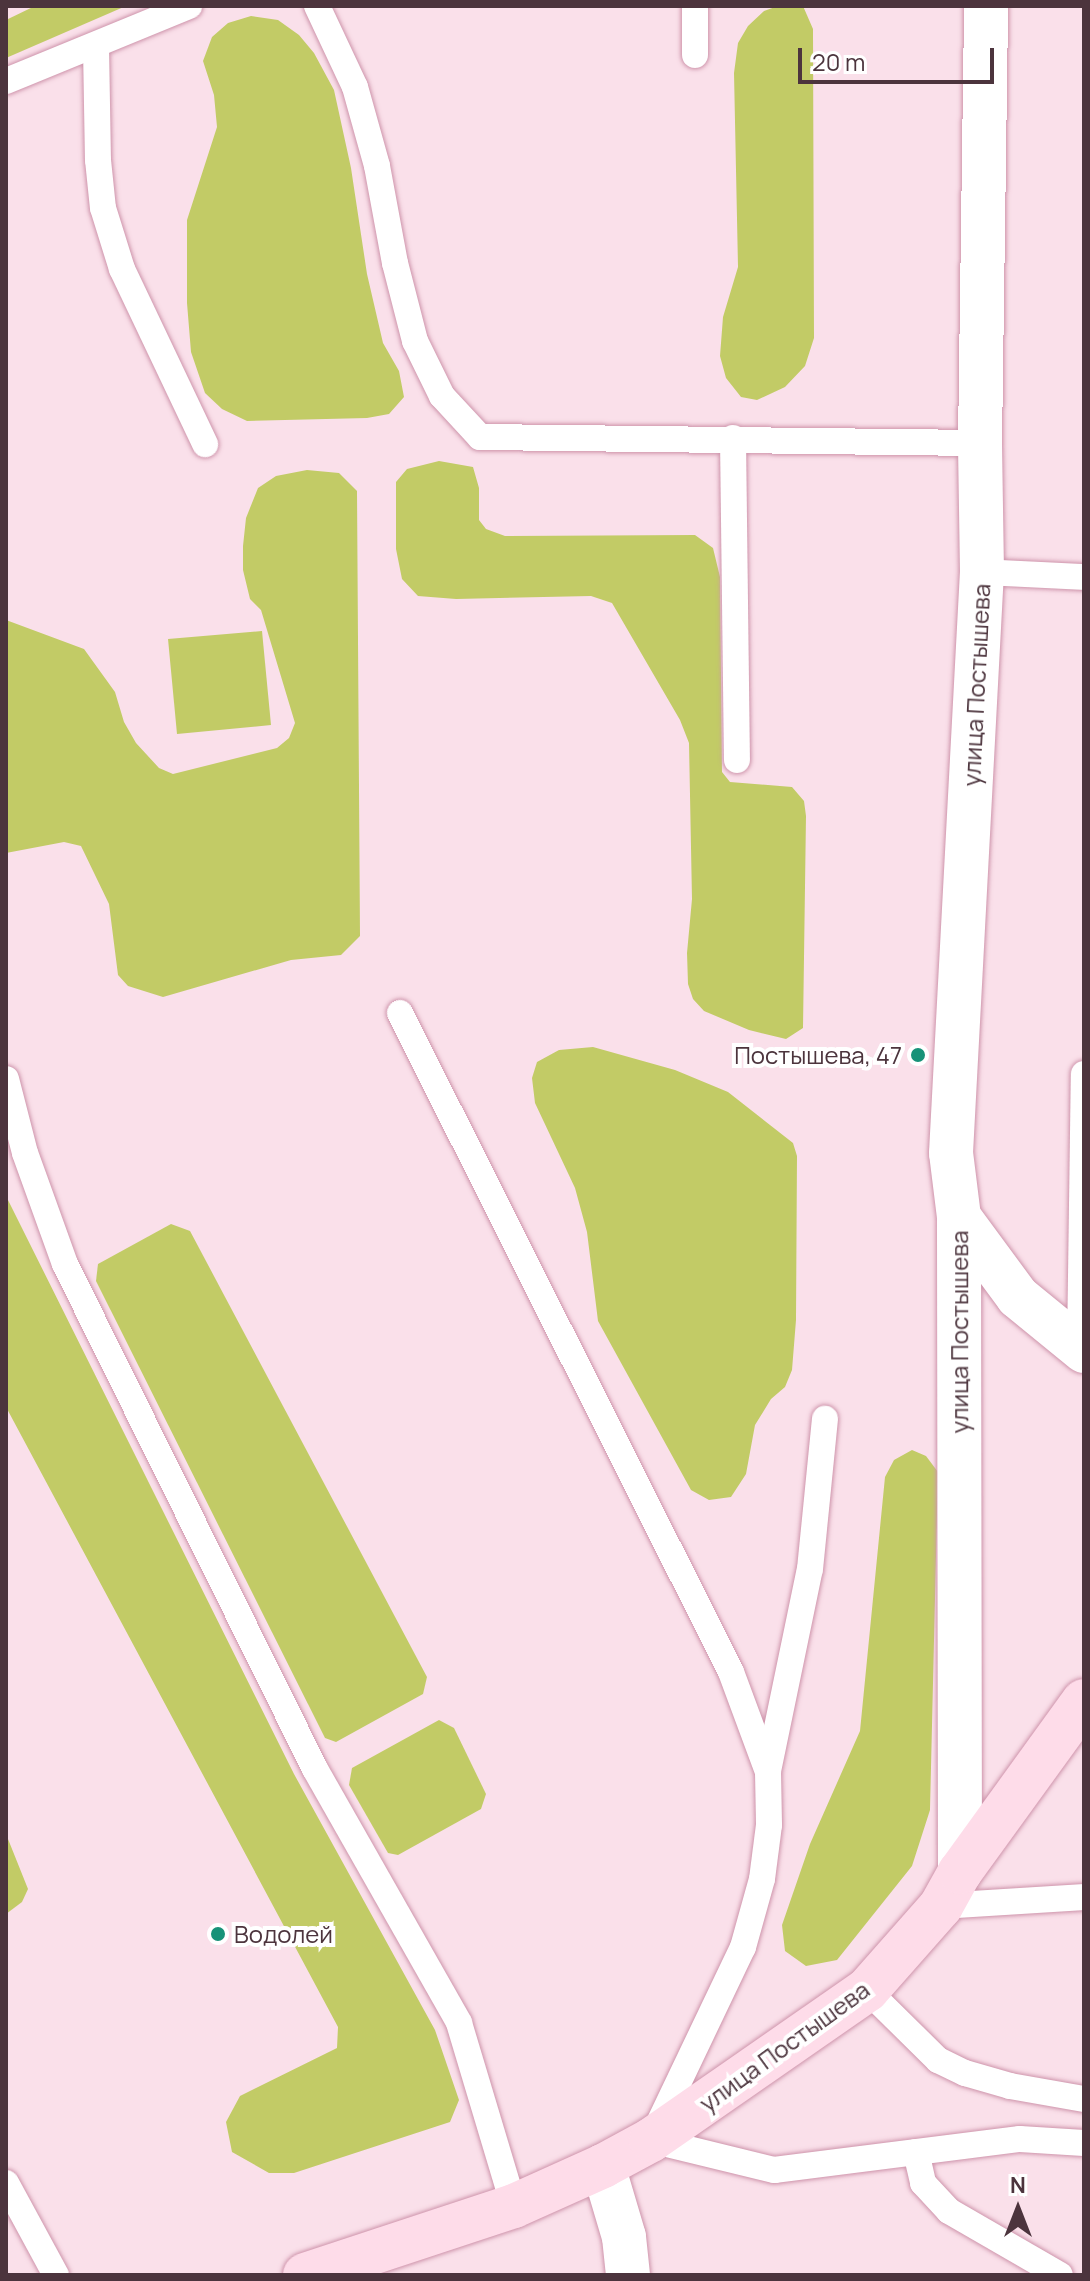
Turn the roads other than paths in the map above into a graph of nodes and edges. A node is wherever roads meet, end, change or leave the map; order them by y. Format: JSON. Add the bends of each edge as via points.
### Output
{"nodes":[{"id":1,"x":189,"y":6,"type":"edge"},
{"id":2,"x":317,"y":6,"type":"edge"},
{"id":3,"x":695,"y":6,"type":"edge"},
{"id":4,"x":986,"y":6,"type":"edge"},
{"id":5,"x":96,"y":47,"type":"junction"},
{"id":6,"x":695,"y":55,"type":"dead end"},
{"id":7,"x":6,"y":81,"type":"edge"},
{"id":8,"x":733,"y":438,"type":"junction"},
{"id":9,"x":980,"y":443,"type":"junction"},
{"id":10,"x":205,"y":444,"type":"dead end"},
{"id":11,"x":982,"y":572,"type":"junction"},
{"id":12,"x":1084,"y":577,"type":"edge"},
{"id":13,"x":737,"y":760,"type":"dead end"},
{"id":14,"x":400,"y":1013,"type":"dead end"},
{"id":15,"x":1084,"y":1074,"type":"edge"},
{"id":16,"x":6,"y":1079,"type":"edge"},
{"id":17,"x":959,"y":1217,"type":"junction"},
{"id":18,"x":1082,"y":1350,"type":"edge"},
{"id":19,"x":825,"y":1419,"type":"dead end"},
{"id":20,"x":1084,"y":1701,"type":"edge"},
{"id":21,"x":768,"y":1772,"type":"junction"},
{"id":22,"x":951,"y":1889,"type":"junction"},
{"id":23,"x":1084,"y":1897,"type":"edge"},
{"id":24,"x":867,"y":1990,"type":"junction"},
{"id":25,"x":1084,"y":2099,"type":"edge"},
{"id":26,"x":651,"y":2140,"type":"junction"},
{"id":27,"x":1084,"y":2143,"type":"edge"},
{"id":28,"x":916,"y":2152,"type":"junction"},
{"id":29,"x":603,"y":2166,"type":"junction"},
{"id":30,"x":6,"y":2183,"type":"edge"},
{"id":31,"x":514,"y":2206,"type":"junction"},
{"id":32,"x":1058,"y":2274,"type":"edge"},
{"id":33,"x":56,"y":2275,"type":"edge"},
{"id":34,"x":305,"y":2275,"type":"edge"},
{"id":35,"x":628,"y":2275,"type":"edge"}],
"edges":[{"from":1,"to":5,"type":"lane"},
{"from":2,"to":8,"type":"lane","via":[[355,87],[415,341],[442,396],[459,417],[480,437]]},
{"from":3,"to":6,"type":"lane"},
{"from":4,"to":9,"type":"main road","name":"улица Постышева"},
{"from":5,"to":7,"type":"lane"},
{"from":5,"to":10,"type":"lane","via":[[103,208],[122,269]]},
{"from":8,"to":9,"type":"lane"},
{"from":8,"to":13,"type":"lane"},
{"from":9,"to":11,"type":"main road","name":"улица Постышева"},
{"from":11,"to":12,"type":"lane"},
{"from":11,"to":17,"type":"main road","name":"улица Постышева","via":[[951,1153]]},
{"from":14,"to":21,"type":"lane","via":[[731,1672]]},
{"from":15,"to":18,"type":"lane"},
{"from":16,"to":31,"type":"lane","via":[[25,1153],[65,1264],[315,1769],[459,2023]]},
{"from":17,"to":18,"type":"main road","via":[[1018,1297]]},
{"from":17,"to":22,"type":"main road","name":"улица Постышева"},
{"from":19,"to":21,"type":"lane","via":[[810,1569]]},
{"from":20,"to":22,"type":"main road"},
{"from":21,"to":26,"type":"lane","via":[[762,1879],[743,1947]]},
{"from":22,"to":23,"type":"lane"},
{"from":22,"to":24,"type":"main road","name":"улица Постышева"},
{"from":24,"to":25,"type":"lane","via":[[938,2060],[1010,2086]]},
{"from":24,"to":26,"type":"main road","name":"улица Постышева"},
{"from":26,"to":28,"type":"lane","via":[[774,2170]]},
{"from":26,"to":29,"type":"main road","name":"улица Постышева"},
{"from":27,"to":28,"type":"lane","via":[[1020,2139]]},
{"from":28,"to":32,"type":"lane","via":[[923,2183],[949,2211]]},
{"from":29,"to":31,"type":"main road","name":"улица Постышева"},
{"from":29,"to":35,"type":"main road","via":[[624,2237]]},
{"from":30,"to":33,"type":"lane"},
{"from":31,"to":34,"type":"main road","name":"улица Постышева"}]}
